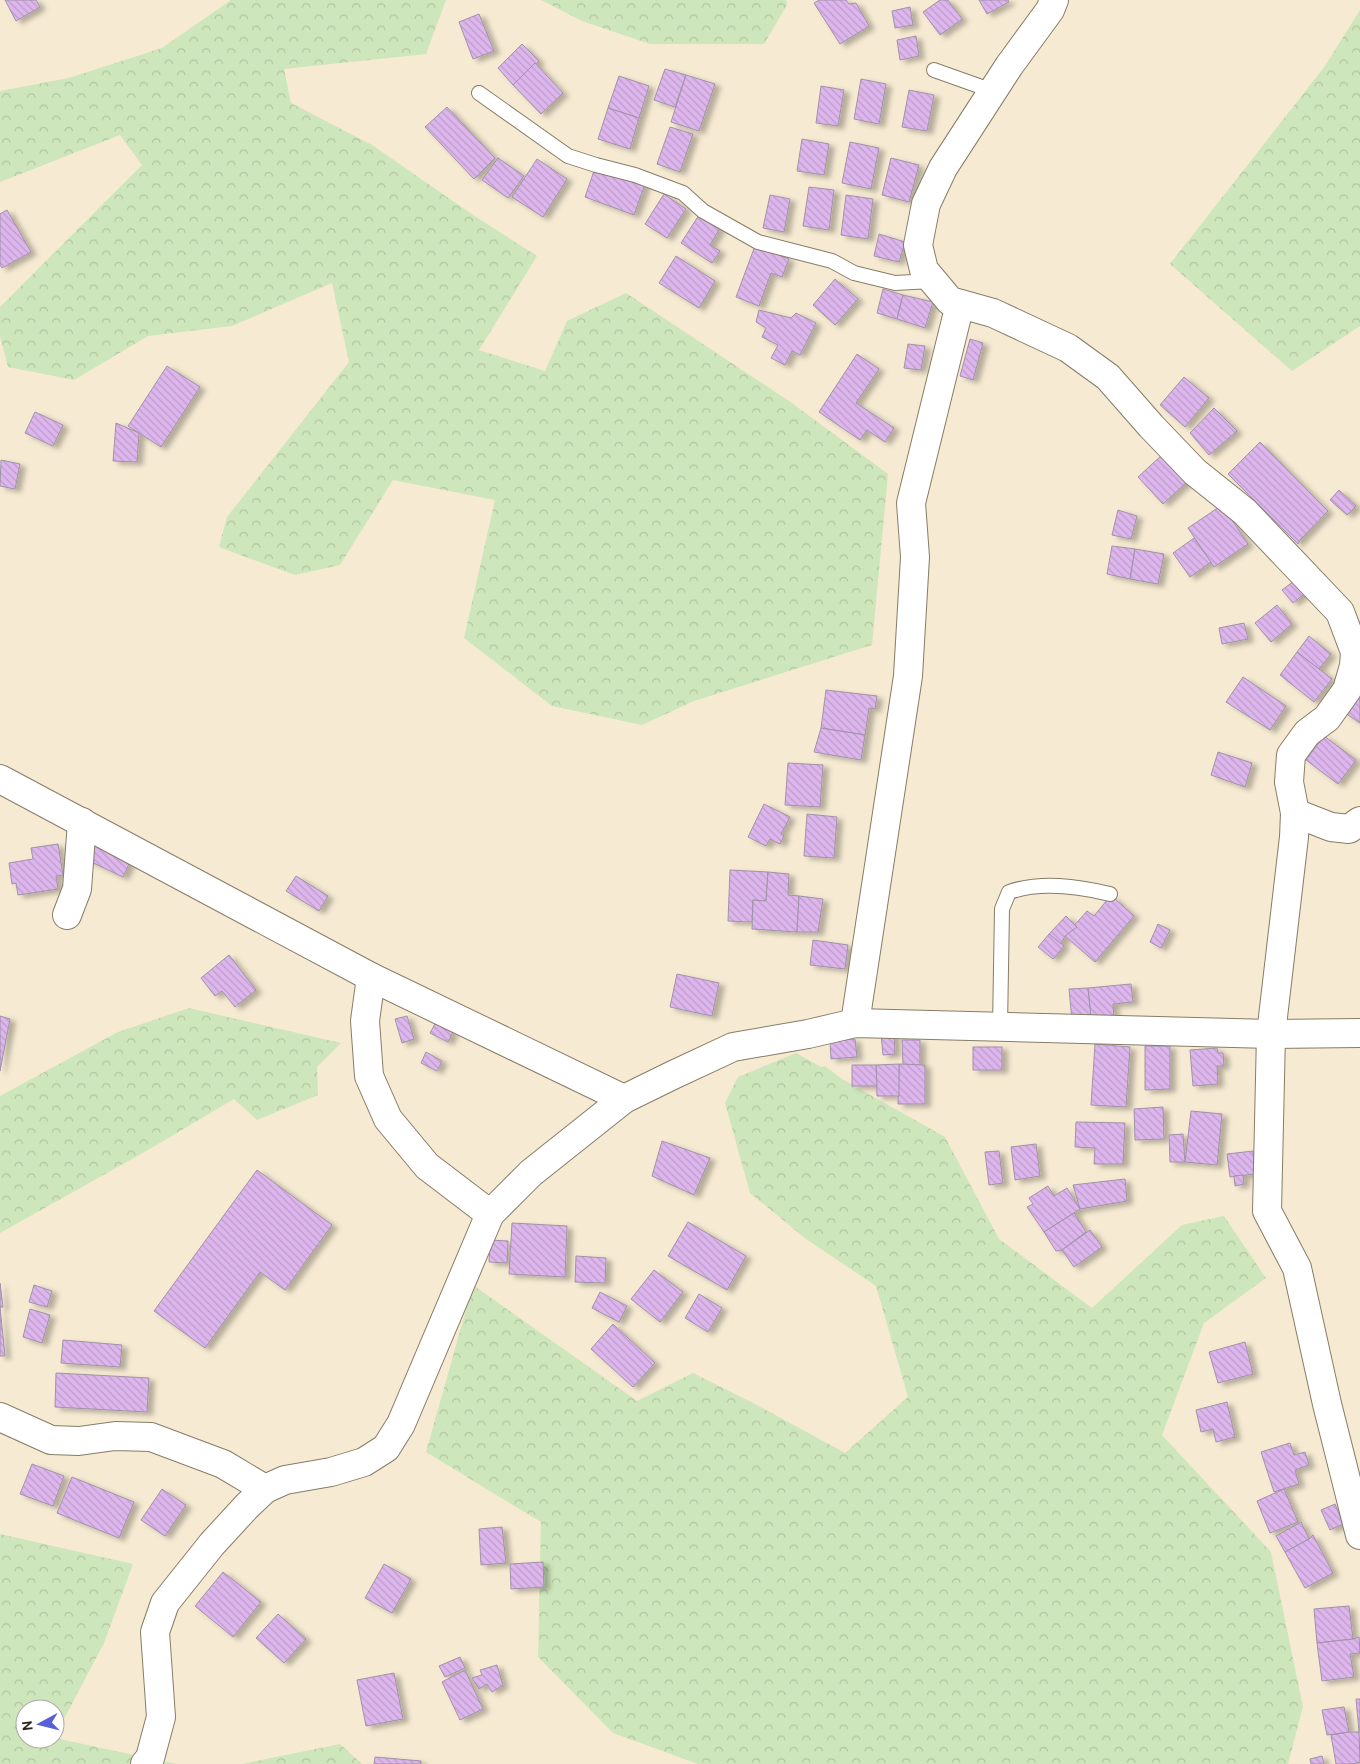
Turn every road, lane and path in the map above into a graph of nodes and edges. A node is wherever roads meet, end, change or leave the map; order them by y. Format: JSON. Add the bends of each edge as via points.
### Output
{"nodes":[{"id":1,"x":1054,"y":0,"type":"edge"},
{"id":2,"x":934,"y":70,"type":"dead end"},
{"id":3,"x":993,"y":91,"type":"junction"},
{"id":4,"x":479,"y":93,"type":"dead end"},
{"id":5,"x":932,"y":281,"type":"junction"},
{"id":6,"x":960,"y":304,"type":"junction"},
{"id":7,"x":1350,"y":606,"type":"edge"},
{"id":8,"x":2,"y":787,"type":"edge"},
{"id":9,"x":1295,"y":812,"type":"junction"},
{"id":10,"x":1360,"y":821,"type":"edge"},
{"id":11,"x":82,"y":822,"type":"junction"},
{"id":12,"x":1110,"y":894,"type":"dead end"},
{"id":13,"x":68,"y":915,"type":"dead end"},
{"id":14,"x":371,"y":976,"type":"junction"},
{"id":15,"x":855,"y":1023,"type":"junction"},
{"id":16,"x":1000,"y":1027,"type":"junction"},
{"id":17,"x":1360,"y":1033,"type":"edge"},
{"id":18,"x":1271,"y":1034,"type":"junction"},
{"id":19,"x":624,"y":1099,"type":"junction"},
{"id":20,"x":490,"y":1214,"type":"junction"},
{"id":21,"x":0,"y":1417,"type":"edge"},
{"id":22,"x":265,"y":1489,"type":"junction"},
{"id":23,"x":1360,"y":1535,"type":"edge"},
{"id":24,"x":145,"y":1764,"type":"edge"}],
"edges":[{"from":1,"to":3,"type":"street"},
{"from":2,"to":3,"type":"lane"},
{"from":3,"to":5,"type":"street","via":[[943,168],[926,204],[918,245],[924,270]]},
{"from":4,"to":5,"type":"lane","via":[[568,156],[683,193],[702,211],[758,242],[832,261],[854,273],[895,283]]},
{"from":5,"to":6,"type":"street","via":[[950,301]]},
{"from":6,"to":7,"type":"street","via":[[992,313],[1068,348],[1108,377],[1195,472]]},
{"from":6,"to":15,"type":"street","via":[[911,503],[914,557],[908,676]]},
{"from":7,"to":9,"type":"street","via":[[1354,666],[1346,690],[1327,718],[1307,733],[1292,755],[1289,782]]},
{"from":8,"to":11,"type":"street"},
{"from":9,"to":10,"type":"street","via":[[1331,826],[1349,829]]},
{"from":9,"to":18,"type":"street"},
{"from":11,"to":13,"type":"street","via":[[76,889]]},
{"from":11,"to":14,"type":"street"},
{"from":12,"to":16,"type":"lane","via":[[1060,886],[1026,886],[1009,892],[1002,909]]},
{"from":14,"to":19,"type":"street"},
{"from":14,"to":20,"type":"street","via":[[365,1021],[369,1076],[388,1119],[427,1166]]},
{"from":15,"to":16,"type":"street"},
{"from":15,"to":19,"type":"street","via":[[733,1047]]},
{"from":16,"to":18,"type":"street"},
{"from":17,"to":18,"type":"street"},
{"from":18,"to":23,"type":"street","via":[[1267,1211],[1297,1268]]},
{"from":19,"to":20,"type":"street","via":[[531,1173]]},
{"from":20,"to":22,"type":"street","via":[[401,1424],[386,1448],[364,1462],[285,1480]]},
{"from":21,"to":22,"type":"street","via":[[51,1440],[151,1437],[223,1464]]},
{"from":22,"to":24,"type":"street","via":[[212,1544],[165,1603],[155,1632],[161,1717],[150,1758]]}]}
